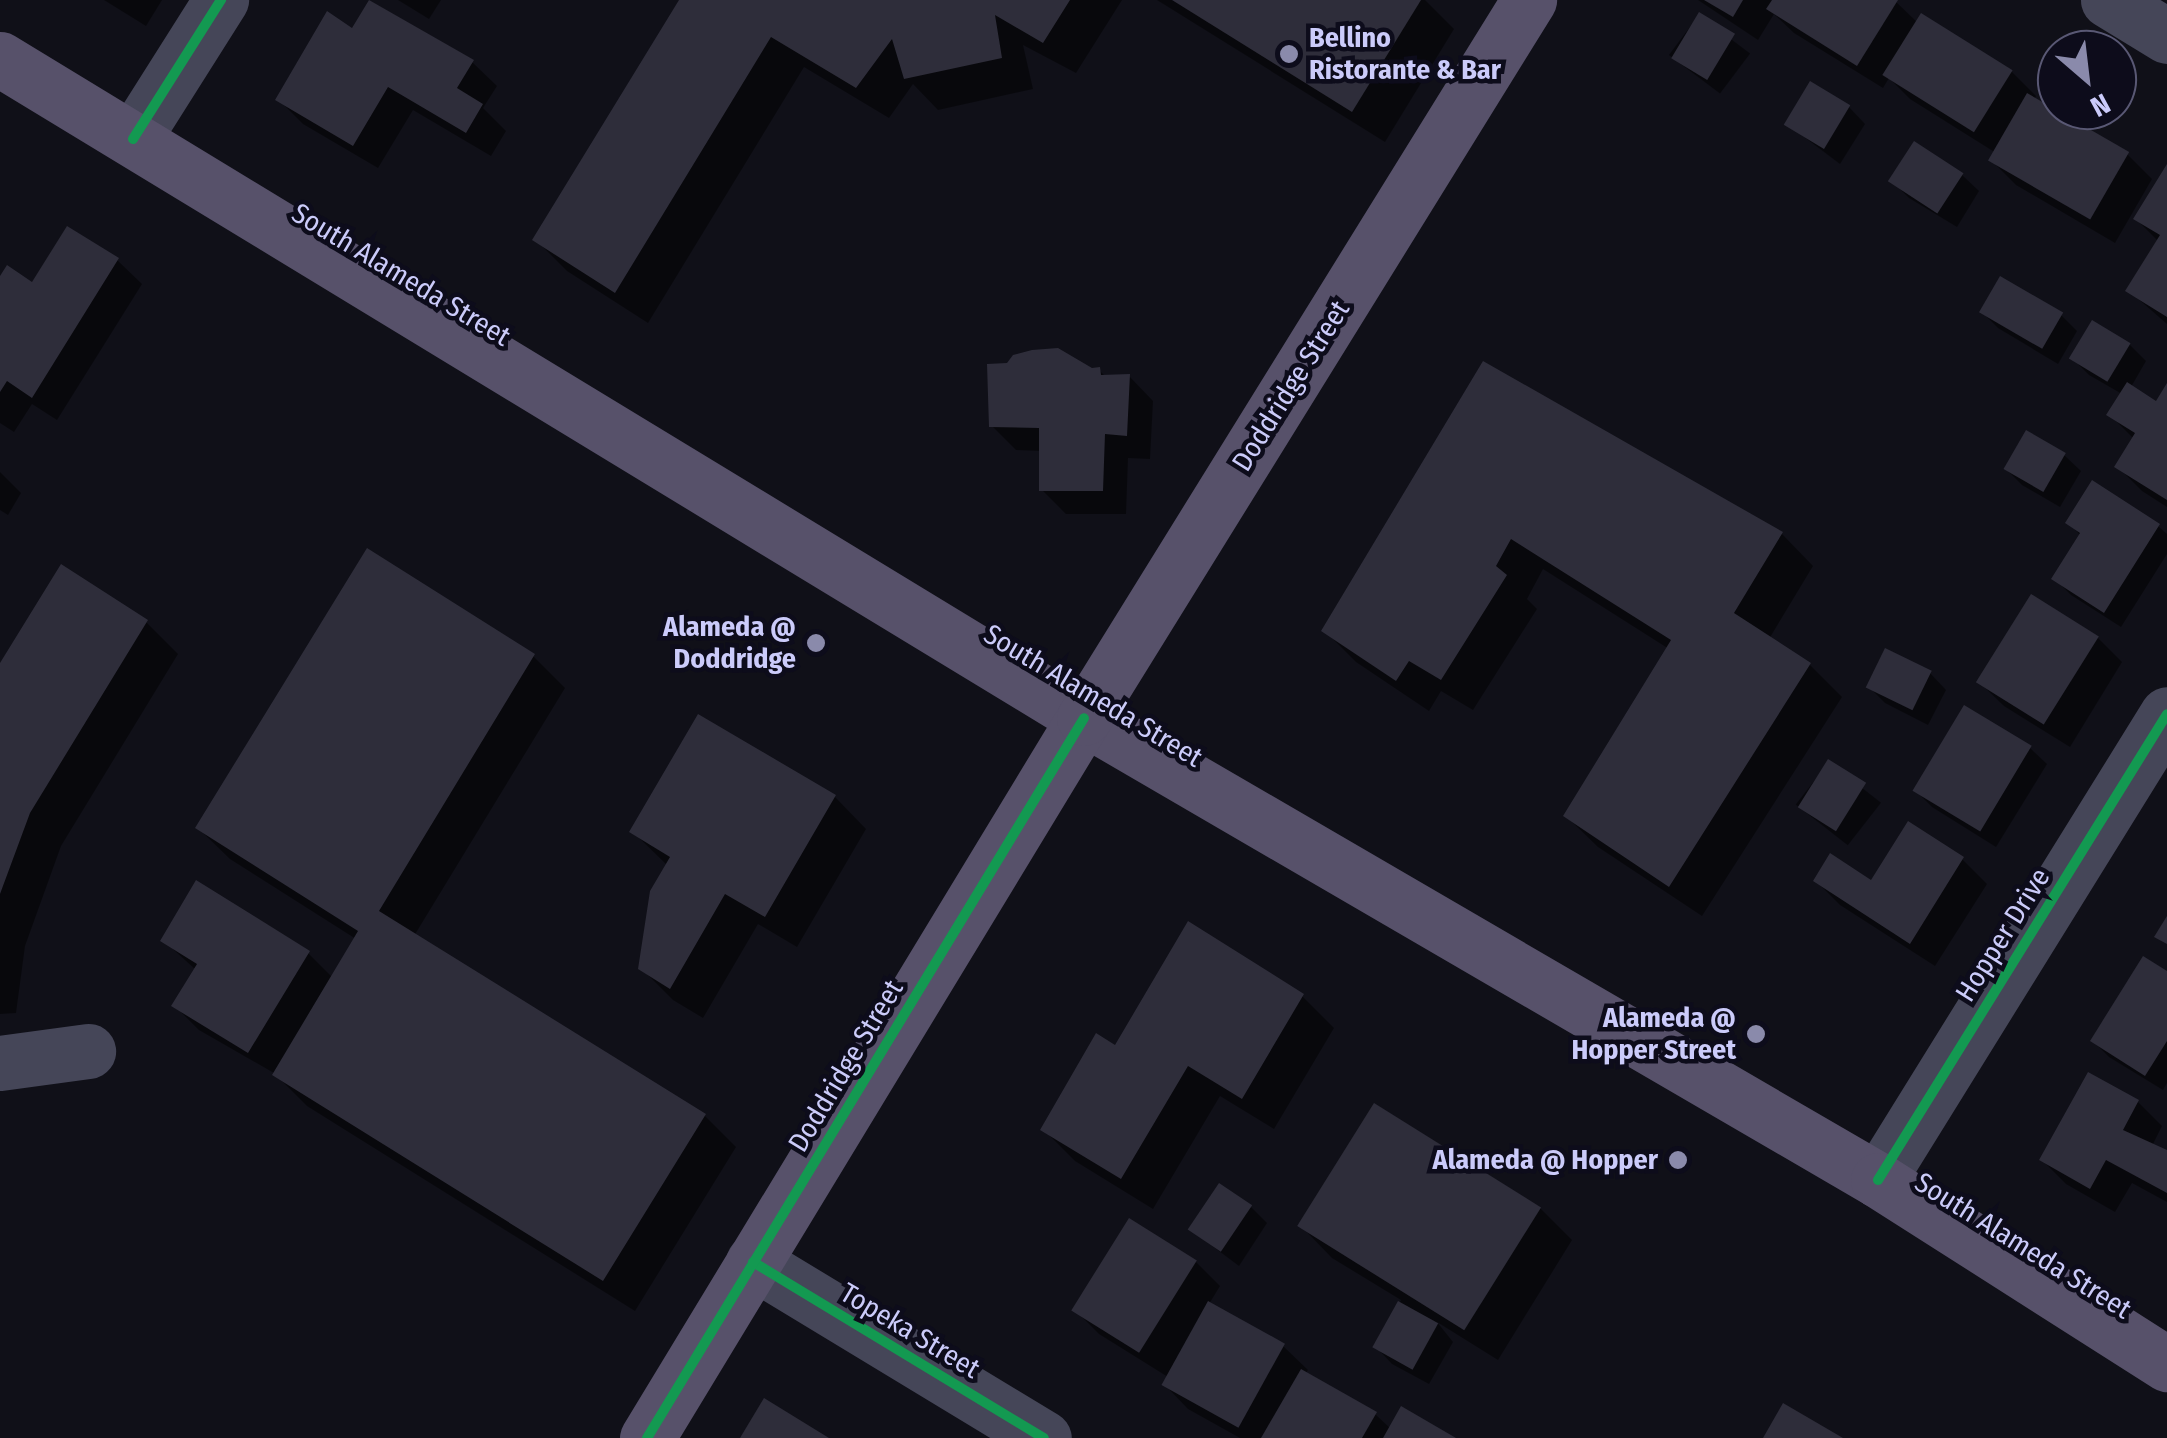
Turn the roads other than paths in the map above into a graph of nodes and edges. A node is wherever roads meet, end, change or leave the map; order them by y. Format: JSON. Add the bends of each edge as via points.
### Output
{"nodes":[{"id":1,"x":221,"y":0,"type":"edge"},
{"id":2,"x":1529,"y":0,"type":"edge"},
{"id":3,"x":2108,"y":0,"type":"edge"},
{"id":4,"x":2167,"y":36,"type":"edge"},
{"id":5,"x":0,"y":59,"type":"edge"},
{"id":6,"x":133,"y":140,"type":"junction"},
{"id":7,"x":2167,"y":714,"type":"edge"},
{"id":8,"x":1084,"y":718,"type":"junction"},
{"id":9,"x":88,"y":1051,"type":"dead end"},
{"id":10,"x":0,"y":1064,"type":"edge"},
{"id":11,"x":1878,"y":1180,"type":"junction"},
{"id":12,"x":753,"y":1262,"type":"junction"},
{"id":13,"x":2167,"y":1364,"type":"edge"},
{"id":14,"x":647,"y":1438,"type":"edge"},
{"id":15,"x":1044,"y":1438,"type":"edge"}],
"edges":[{"from":1,"to":6,"type":"street"},
{"from":2,"to":8,"type":"main road","name":"Doddridge Street"},
{"from":3,"to":4,"type":"street"},
{"from":5,"to":6,"type":"main road","name":"South Alameda Street"},
{"from":6,"to":8,"type":"main road","name":"South Alameda Street"},
{"from":7,"to":11,"type":"street","name":"Hopper Drive"},
{"from":8,"to":11,"type":"main road","name":"South Alameda Street"},
{"from":8,"to":12,"type":"main road","name":"Doddridge Street"},
{"from":9,"to":10,"type":"street"},
{"from":11,"to":13,"type":"main road","name":"South Alameda Street"},
{"from":12,"to":14,"type":"main road","name":"Doddridge Street"},
{"from":12,"to":15,"type":"street","name":"Topeka Street"}]}
